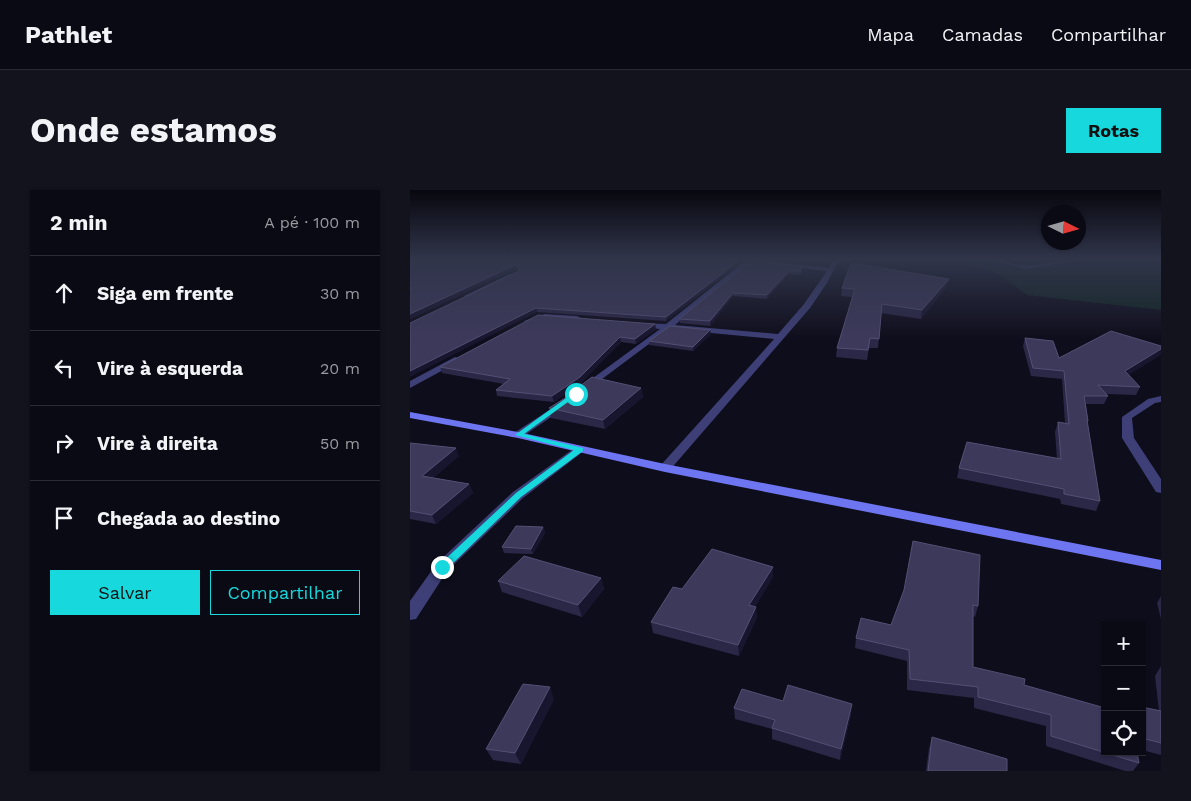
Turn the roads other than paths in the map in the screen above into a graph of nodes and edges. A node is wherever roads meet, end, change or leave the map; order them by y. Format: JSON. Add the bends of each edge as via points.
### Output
{"nodes":[{"id":1,"x":488,"y":286,"type":"edge"},
{"id":2,"x":716,"y":286,"type":"edge"},
{"id":3,"x":821,"y":286,"type":"edge"},
{"id":4,"x":461,"y":299,"type":"edge"},
{"id":5,"x":587,"y":320,"type":"edge"},
{"id":6,"x":633,"y":324,"type":"edge"},
{"id":7,"x":518,"y":327,"type":"edge"},
{"id":8,"x":667,"y":327,"type":"junction"},
{"id":9,"x":778,"y":337,"type":"junction"},
{"id":10,"x":459,"y":358,"type":"edge"},
{"id":11,"x":410,"y":384,"type":"edge"},
{"id":12,"x":1161,"y":399,"type":"edge"},
{"id":13,"x":410,"y":415,"type":"edge"},
{"id":14,"x":518,"y":435,"type":"junction"},
{"id":15,"x":580,"y":449,"type":"junction"},
{"id":16,"x":664,"y":468,"type":"junction"},
{"id":17,"x":1161,"y":489,"type":"edge"},
{"id":18,"x":1161,"y":565,"type":"edge"},
{"id":19,"x":410,"y":614,"type":"edge"}],
"edges":[{"from":1,"to":4,"type":"street"},
{"from":2,"to":8,"type":"street"},
{"from":3,"to":9,"type":"street"},
{"from":5,"to":7,"type":"street","via":[[538,316]]},
{"from":6,"to":8,"type":"street"},
{"from":8,"to":9,"type":"street"},
{"from":8,"to":14,"type":"street"},
{"from":9,"to":16,"type":"street"},
{"from":10,"to":11,"type":"street"},
{"from":12,"to":17,"type":"street","via":[[1127,417],[1128,438]]},
{"from":13,"to":14,"type":"main road"},
{"from":14,"to":15,"type":"main road"},
{"from":15,"to":16,"type":"main road"},
{"from":15,"to":19,"type":"street","via":[[518,495],[442,567]]},
{"from":16,"to":18,"type":"main road"}]}
